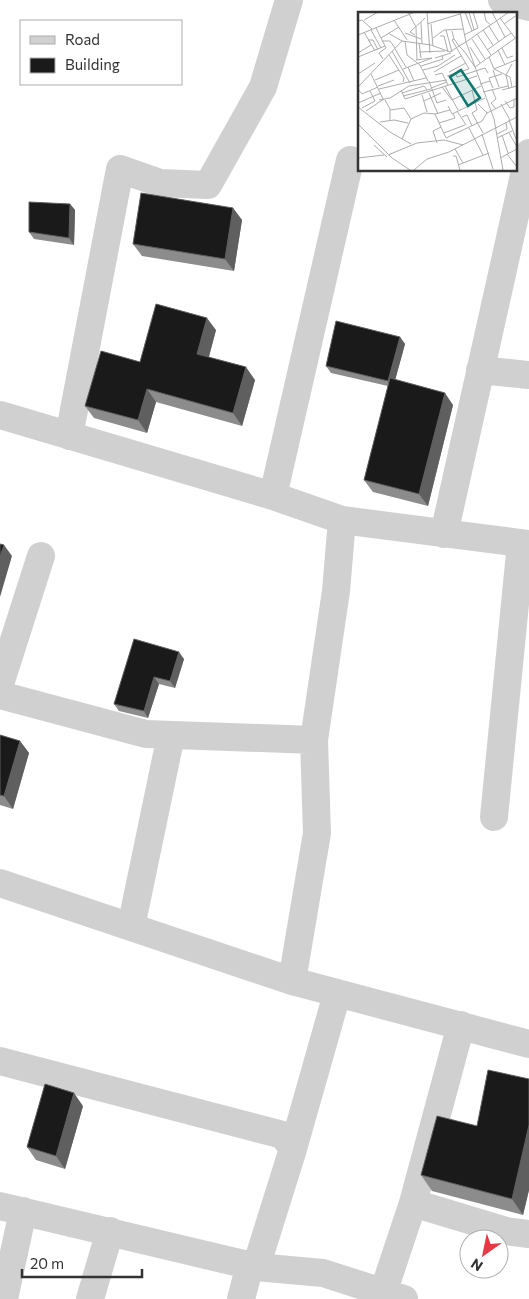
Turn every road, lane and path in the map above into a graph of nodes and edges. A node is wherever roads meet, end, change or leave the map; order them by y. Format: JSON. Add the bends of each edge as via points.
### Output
{"nodes":[{"id":1,"x":289,"y":0,"type":"edge"},
{"id":2,"x":502,"y":0,"type":"edge"},
{"id":3,"x":529,"y":7,"type":"edge"},
{"id":4,"x":529,"y":153,"type":"edge"},
{"id":5,"x":350,"y":160,"type":"dead end"},
{"id":6,"x":480,"y":370,"type":"junction"},
{"id":7,"x":529,"y":375,"type":"edge"},
{"id":8,"x":0,"y":415,"type":"edge"},
{"id":9,"x":69,"y":436,"type":"junction"},
{"id":10,"x":273,"y":496,"type":"junction"},
{"id":11,"x":342,"y":520,"type":"junction"},
{"id":12,"x":444,"y":534,"type":"junction"},
{"id":13,"x":525,"y":544,"type":"edge"},
{"id":14,"x":41,"y":556,"type":"dead end"},
{"id":15,"x":0,"y":684,"type":"edge"},
{"id":16,"x":0,"y":695,"type":"edge"},
{"id":17,"x":171,"y":735,"type":"junction"},
{"id":18,"x":314,"y":740,"type":"junction"},
{"id":19,"x":494,"y":817,"type":"dead end"},
{"id":20,"x":0,"y":884,"type":"edge"},
{"id":21,"x":131,"y":927,"type":"junction"},
{"id":22,"x":292,"y":981,"type":"junction"},
{"id":23,"x":337,"y":994,"type":"junction"},
{"id":24,"x":461,"y":1025,"type":"junction"},
{"id":25,"x":529,"y":1044,"type":"edge"},
{"id":26,"x":0,"y":1061,"type":"edge"},
{"id":27,"x":293,"y":1149,"type":"junction"},
{"id":28,"x":412,"y":1203,"type":"junction"},
{"id":29,"x":12,"y":1209,"type":"edge"},
{"id":30,"x":110,"y":1231,"type":"junction"},
{"id":31,"x":529,"y":1234,"type":"edge"},
{"id":32,"x":253,"y":1266,"type":"junction"},
{"id":33,"x":390,"y":1297,"type":"edge"},
{"id":34,"x":4,"y":1299,"type":"edge"},
{"id":35,"x":90,"y":1299,"type":"edge"},
{"id":36,"x":241,"y":1299,"type":"edge"}],
"edges":[{"from":1,"to":9,"type":"street","via":[[263,87],[208,185],[160,183],[120,169]]},
{"from":2,"to":3,"type":"street"},
{"from":4,"to":6,"type":"street"},
{"from":5,"to":10,"type":"street"},
{"from":6,"to":7,"type":"street"},
{"from":6,"to":12,"type":"street"},
{"from":8,"to":9,"type":"street"},
{"from":9,"to":10,"type":"street"},
{"from":10,"to":11,"type":"street"},
{"from":11,"to":12,"type":"street"},
{"from":11,"to":18,"type":"street","via":[[336,591]]},
{"from":12,"to":13,"type":"street"},
{"from":13,"to":19,"type":"street"},
{"from":14,"to":15,"type":"street"},
{"from":16,"to":17,"type":"street","via":[[146,734]]},
{"from":17,"to":18,"type":"street"},
{"from":17,"to":21,"type":"street"},
{"from":18,"to":22,"type":"street","via":[[317,833]]},
{"from":20,"to":21,"type":"street"},
{"from":21,"to":22,"type":"street"},
{"from":22,"to":23,"type":"street"},
{"from":23,"to":24,"type":"street"},
{"from":23,"to":27,"type":"street"},
{"from":24,"to":25,"type":"street"},
{"from":24,"to":28,"type":"street"},
{"from":26,"to":27,"type":"street","via":[[283,1135]]},
{"from":27,"to":32,"type":"street"},
{"from":28,"to":31,"type":"street","via":[[506,1231]]},
{"from":28,"to":33,"type":"street"},
{"from":29,"to":30,"type":"street"},
{"from":29,"to":34,"type":"street"},
{"from":30,"to":32,"type":"street"},
{"from":30,"to":35,"type":"street"},
{"from":32,"to":33,"type":"street","via":[[323,1273]]},
{"from":32,"to":36,"type":"street"}]}
